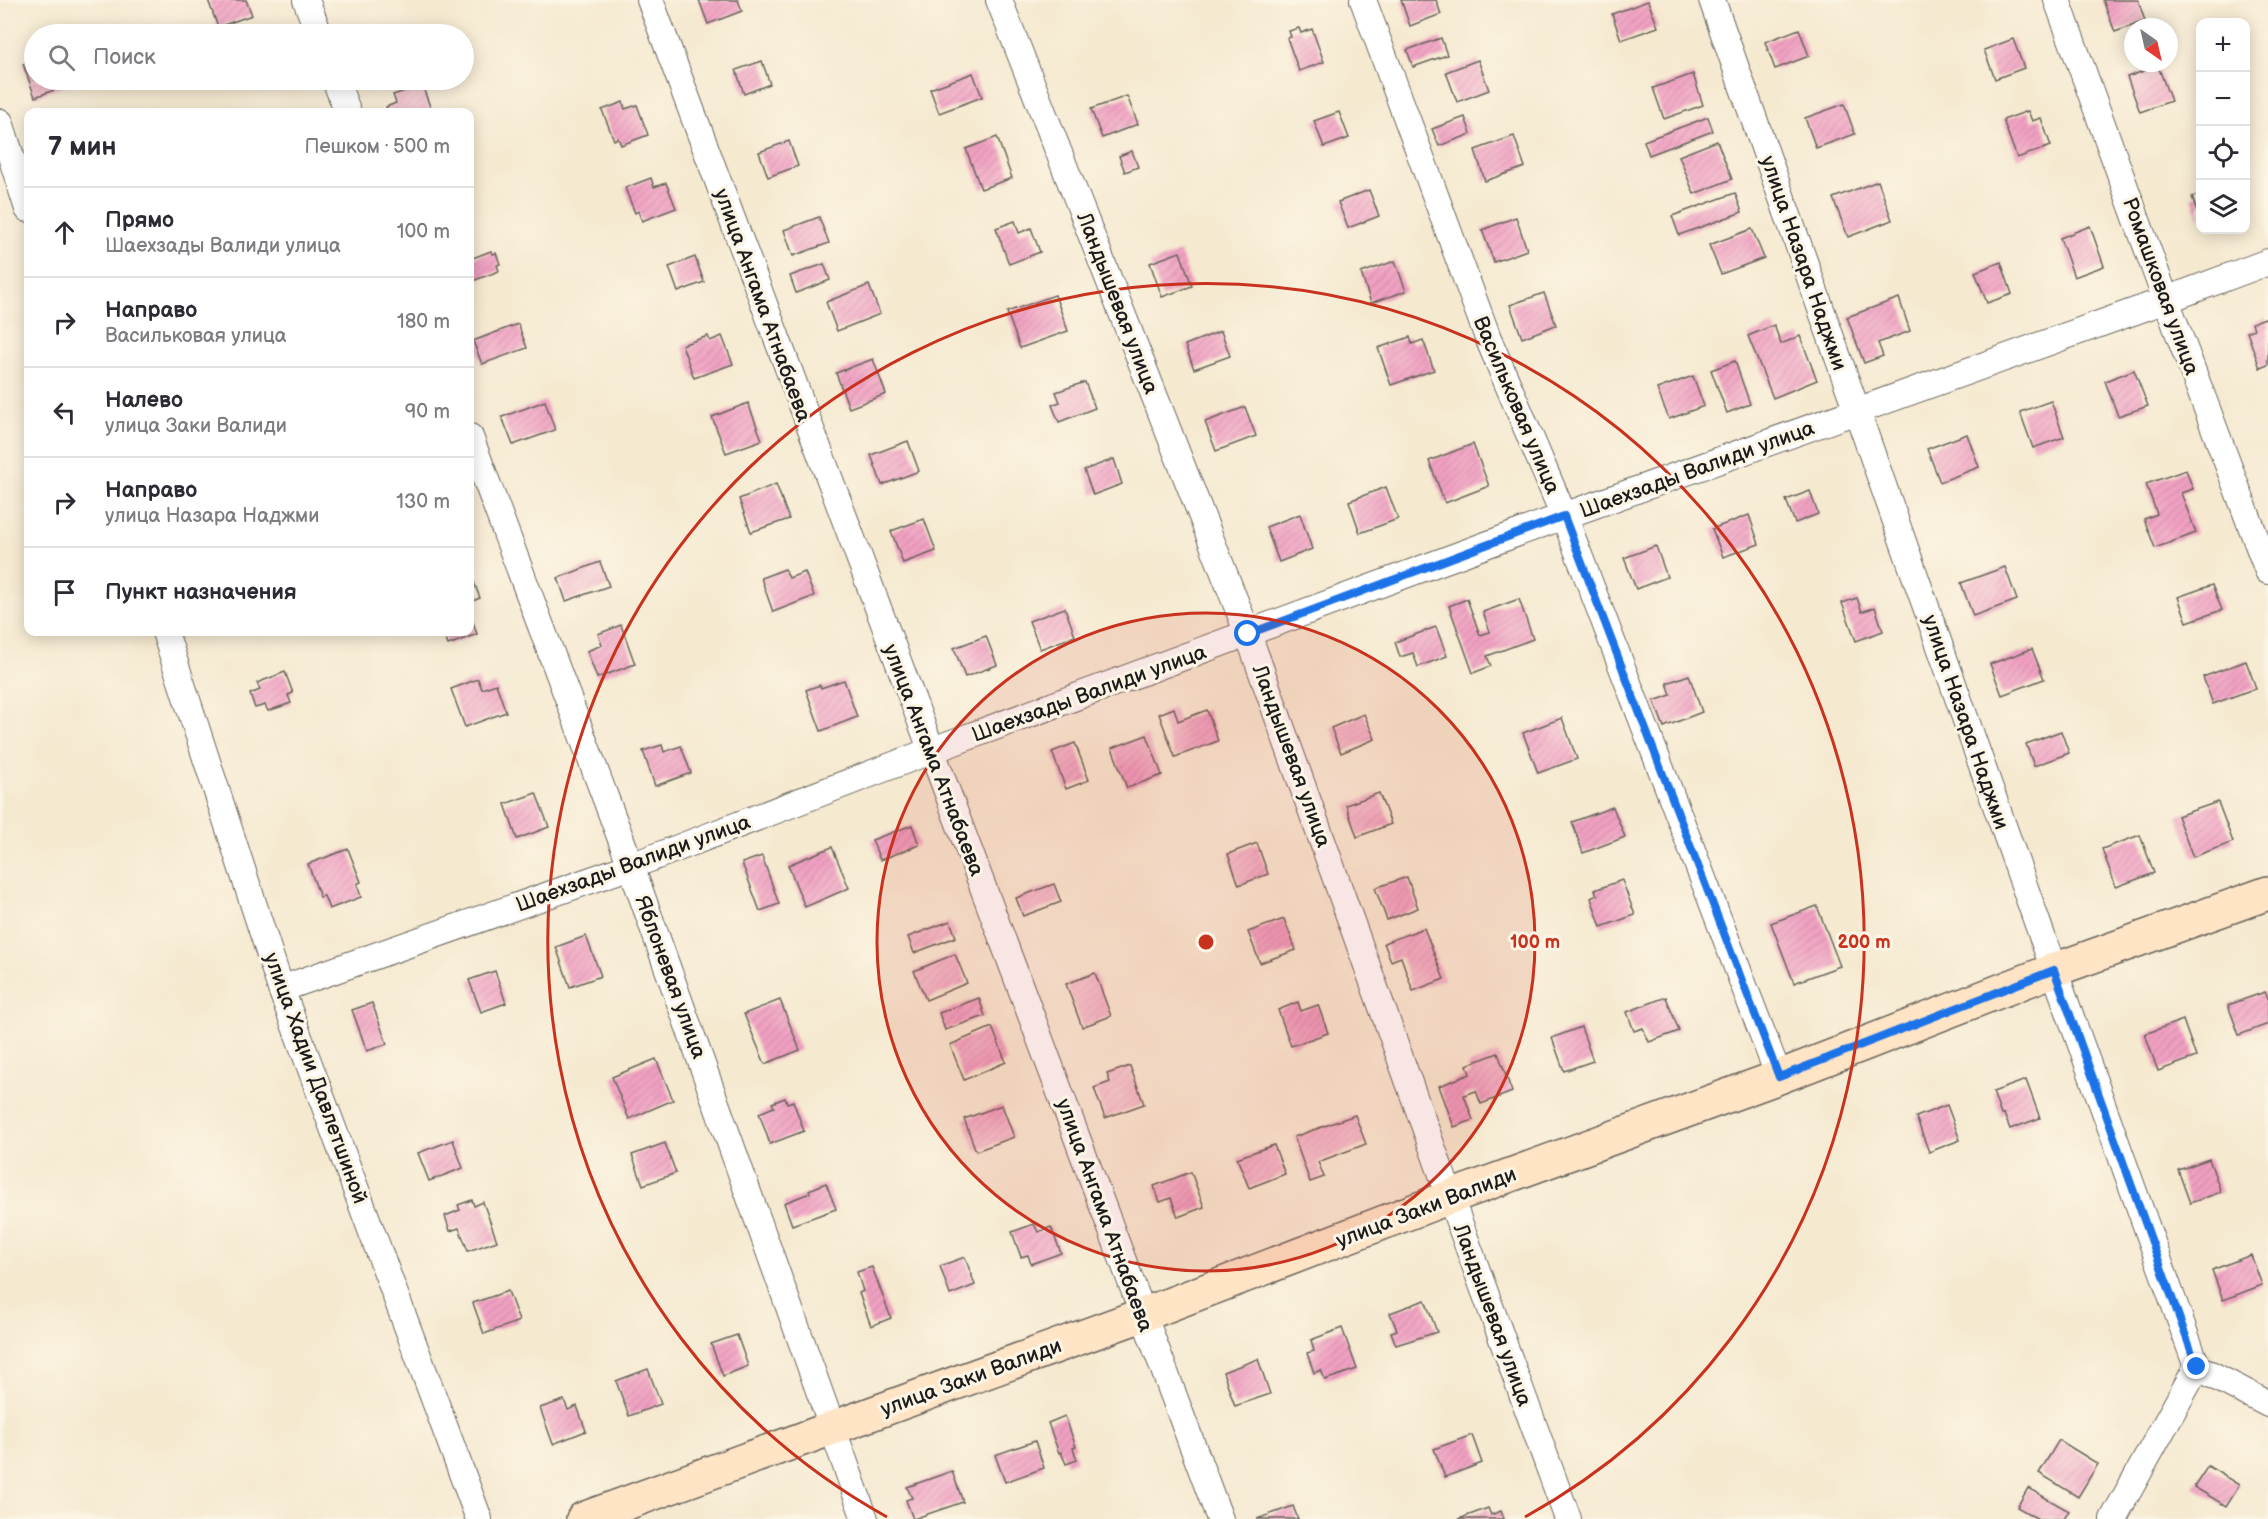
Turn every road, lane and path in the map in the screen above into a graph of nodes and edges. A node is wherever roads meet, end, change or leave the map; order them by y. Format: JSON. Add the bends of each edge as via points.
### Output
{"nodes":[{"id":1,"x":306,"y":0,"type":"edge"},
{"id":2,"x":650,"y":0,"type":"edge"},
{"id":3,"x":999,"y":0,"type":"edge"},
{"id":4,"x":1363,"y":0,"type":"edge"},
{"id":5,"x":1712,"y":0,"type":"edge"},
{"id":6,"x":2057,"y":0,"type":"edge"},
{"id":7,"x":315,"y":24,"type":"edge"},
{"id":8,"x":339,"y":90,"type":"edge"},
{"id":9,"x":346,"y":108,"type":"edge"},
{"id":10,"x":0,"y":122,"type":"edge"},
{"id":11,"x":24,"y":197,"type":"edge"},
{"id":12,"x":2268,"y":262,"type":"edge"},
{"id":13,"x":2166,"y":300,"type":"junction"},
{"id":14,"x":1856,"y":412,"type":"junction"},
{"id":15,"x":474,"y":448,"type":"edge"},
{"id":16,"x":1564,"y":516,"type":"junction"},
{"id":17,"x":2268,"y":571,"type":"edge"},
{"id":18,"x":1248,"y":634,"type":"junction"},
{"id":19,"x":166,"y":636,"type":"edge"},
{"id":20,"x":930,"y":751,"type":"junction"},
{"id":21,"x":631,"y":866,"type":"junction"},
{"id":22,"x":2268,"y":893,"type":"edge"},
{"id":23,"x":2054,"y":970,"type":"junction"},
{"id":24,"x":281,"y":989,"type":"junction"},
{"id":25,"x":1779,"y":1077,"type":"junction"},
{"id":26,"x":1450,"y":1197,"type":"junction"},
{"id":27,"x":1142,"y":1314,"type":"junction"},
{"id":28,"x":2197,"y":1367,"type":"junction"},
{"id":29,"x":2268,"y":1404,"type":"edge"},
{"id":30,"x":833,"y":1428,"type":"junction"},
{"id":31,"x":479,"y":1519,"type":"edge"},
{"id":32,"x":583,"y":1519,"type":"edge"},
{"id":33,"x":865,"y":1519,"type":"edge"},
{"id":34,"x":1220,"y":1519,"type":"edge"},
{"id":35,"x":1568,"y":1519,"type":"edge"},
{"id":36,"x":2113,"y":1519,"type":"edge"}],
"edges":[{"from":1,"to":7,"type":"street"},
{"from":2,"to":20,"type":"street","name":"улица Ангама Атнабаева"},
{"from":3,"to":18,"type":"street","name":"Ландышевая улица"},
{"from":4,"to":16,"type":"street","name":"Васильковая улица","via":[[1488,338]]},
{"from":5,"to":14,"type":"street","name":"улица Назара Наджми"},
{"from":6,"to":13,"type":"street","name":"Ромашковая улица"},
{"from":8,"to":9,"type":"street"},
{"from":10,"to":11,"type":"street"},
{"from":12,"to":13,"type":"street","name":"Шаехзады Валиди улица"},
{"from":13,"to":14,"type":"street","name":"Шаехзады Валиди улица"},
{"from":13,"to":17,"type":"street","name":"Ромашковая улица"},
{"from":14,"to":16,"type":"street","name":"Шаехзады Валиди улица"},
{"from":14,"to":23,"type":"street","name":"улица Назара Наджми"},
{"from":15,"to":21,"type":"street","name":"Яблоневая улица"},
{"from":16,"to":18,"type":"street","name":"Шаехзады Валиди улица"},
{"from":16,"to":25,"type":"street","name":"Васильковая улица"},
{"from":18,"to":20,"type":"street","name":"Шаехзады Валиди улица"},
{"from":18,"to":26,"type":"street","name":"Ландышевая улица"},
{"from":19,"to":24,"type":"street","name":"улица Хадии Давлетшиной"},
{"from":20,"to":21,"type":"street","name":"Шаехзады Валиди улица"},
{"from":20,"to":27,"type":"street","name":"улица Ангама Атнабаева"},
{"from":21,"to":24,"type":"street","name":"Шаехзады Валиди улица"},
{"from":21,"to":30,"type":"street","name":"Яблоневая улица"},
{"from":22,"to":23,"type":"street","name":"улица Заки Валиди"},
{"from":23,"to":25,"type":"street","name":"улица Заки Валиди"},
{"from":23,"to":28,"type":"street","name":"улица Назара Наджми"},
{"from":24,"to":31,"type":"street","name":"улица Хадии Давлетшиной"},
{"from":25,"to":26,"type":"street","name":"улица Заки Валиди"},
{"from":26,"to":27,"type":"street","name":"улица Заки Валиди"},
{"from":26,"to":35,"type":"street","name":"Ландышевая улица"},
{"from":27,"to":30,"type":"street","name":"улица Заки Валиди"},
{"from":27,"to":34,"type":"street","name":"улица Ангама Атнабаева"},
{"from":28,"to":29,"type":"street"},
{"from":28,"to":36,"type":"street"},
{"from":30,"to":32,"type":"street","name":"улица Заки Валиди"},
{"from":30,"to":33,"type":"street","name":"Яблоневая улица"}]}
